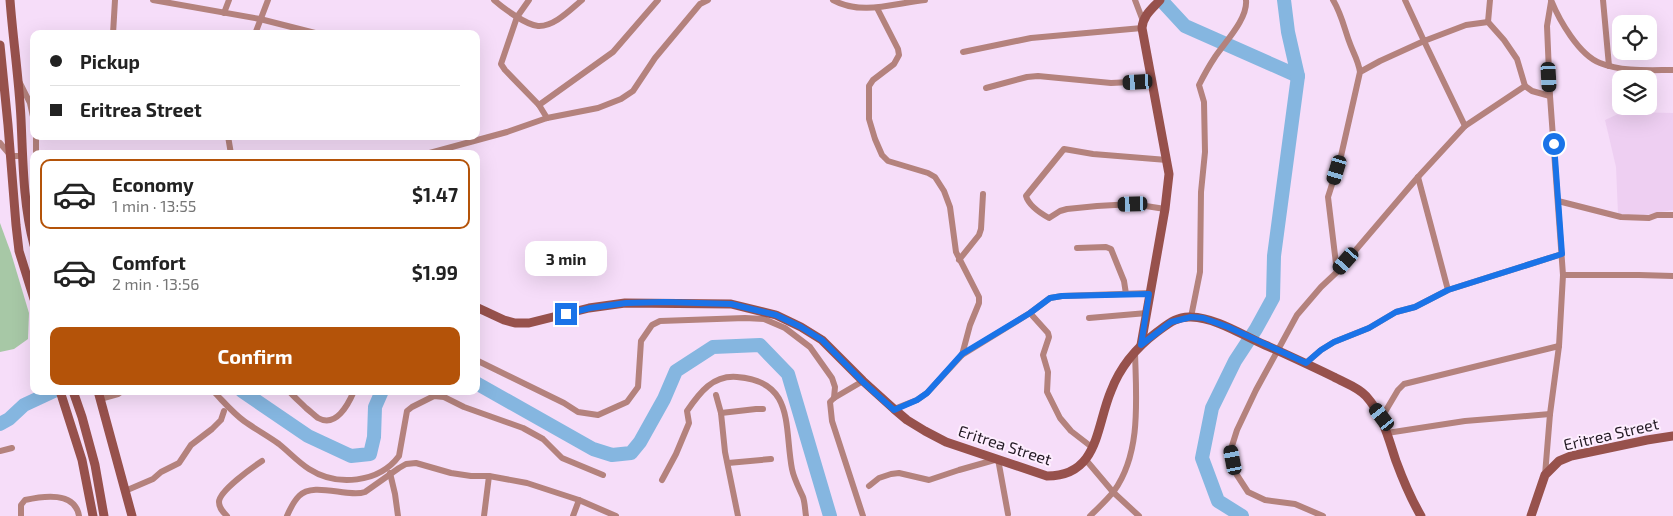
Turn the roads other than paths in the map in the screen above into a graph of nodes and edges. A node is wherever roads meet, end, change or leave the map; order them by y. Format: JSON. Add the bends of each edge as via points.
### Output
{"nodes":[{"id":1,"x":10,"y":0,"type":"edge"},
{"id":2,"x":115,"y":0,"type":"edge"},
{"id":3,"x":153,"y":0,"type":"edge"},
{"id":4,"x":229,"y":0,"type":"edge"},
{"id":5,"x":268,"y":0,"type":"edge"},
{"id":6,"x":494,"y":0,"type":"edge"},
{"id":7,"x":529,"y":0,"type":"edge"},
{"id":8,"x":582,"y":0,"type":"edge"},
{"id":9,"x":658,"y":0,"type":"edge"},
{"id":10,"x":708,"y":0,"type":"edge"},
{"id":11,"x":833,"y":0,"type":"edge"},
{"id":12,"x":925,"y":0,"type":"edge"},
{"id":13,"x":1135,"y":0,"type":"edge"},
{"id":14,"x":1246,"y":0,"type":"edge"},
{"id":15,"x":1333,"y":0,"type":"edge"},
{"id":16,"x":1405,"y":0,"type":"edge"},
{"id":17,"x":1490,"y":0,"type":"edge"},
{"id":18,"x":1603,"y":0,"type":"edge"},
{"id":19,"x":1551,"y":1,"type":"edge"},
{"id":20,"x":699,"y":2,"type":"edge"},
{"id":21,"x":1158,"y":3,"type":"edge"},
{"id":22,"x":877,"y":8,"type":"junction"},
{"id":23,"x":224,"y":13,"type":"junction"},
{"id":24,"x":517,"y":17,"type":"junction"},
{"id":25,"x":260,"y":19,"type":"junction"},
{"id":26,"x":1488,"y":22,"type":"junction"},
{"id":27,"x":1143,"y":24,"type":"junction"},
{"id":28,"x":113,"y":30,"type":"edge"},
{"id":29,"x":256,"y":30,"type":"edge"},
{"id":30,"x":303,"y":30,"type":"edge"},
{"id":31,"x":1424,"y":41,"type":"junction"},
{"id":32,"x":0,"y":45,"type":"edge"},
{"id":33,"x":963,"y":52,"type":"dead end"},
{"id":34,"x":1609,"y":66,"type":"junction"},
{"id":35,"x":1673,"y":70,"type":"edge"},
{"id":36,"x":1360,"y":72,"type":"junction"},
{"id":37,"x":17,"y":76,"type":"junction"},
{"id":38,"x":1151,"y":81,"type":"junction"},
{"id":39,"x":1525,"y":86,"type":"junction"},
{"id":40,"x":986,"y":88,"type":"dead end"},
{"id":41,"x":1550,"y":96,"type":"junction"},
{"id":42,"x":30,"y":103,"type":"edge"},
{"id":43,"x":539,"y":105,"type":"junction"},
{"id":44,"x":547,"y":118,"type":"junction"},
{"id":45,"x":1465,"y":126,"type":"junction"},
{"id":46,"x":480,"y":139,"type":"edge"},
{"id":47,"x":478,"y":140,"type":"edge"},
{"id":48,"x":0,"y":143,"type":"edge"},
{"id":49,"x":441,"y":150,"type":"edge"},
{"id":50,"x":11,"y":156,"type":"junction"},
{"id":51,"x":22,"y":156,"type":"junction"},
{"id":52,"x":1167,"y":160,"type":"junction"},
{"id":53,"x":1418,"y":177,"type":"junction"},
{"id":54,"x":983,"y":194,"type":"dead end"},
{"id":55,"x":1558,"y":201,"type":"junction"},
{"id":56,"x":1165,"y":209,"type":"junction"},
{"id":57,"x":1673,"y":215,"type":"edge"},
{"id":58,"x":30,"y":225,"type":"edge"},
{"id":59,"x":1078,"y":248,"type":"dead end"},
{"id":60,"x":1562,"y":254,"type":"junction"},
{"id":61,"x":959,"y":260,"type":"junction"},
{"id":62,"x":29,"y":266,"type":"edge"},
{"id":63,"x":1337,"y":272,"type":"junction"},
{"id":64,"x":1563,"y":276,"type":"junction"},
{"id":65,"x":1673,"y":276,"type":"edge"},
{"id":66,"x":1448,"y":290,"type":"junction"},
{"id":67,"x":1126,"y":294,"type":"junction"},
{"id":68,"x":1149,"y":294,"type":"junction"},
{"id":69,"x":480,"y":310,"type":"edge"},
{"id":70,"x":1030,"y":313,"type":"junction"},
{"id":71,"x":1147,"y":313,"type":"junction"},
{"id":72,"x":1191,"y":317,"type":"junction"},
{"id":73,"x":1089,"y":318,"type":"dead end"},
{"id":74,"x":1559,"y":346,"type":"junction"},
{"id":75,"x":1138,"y":348,"type":"junction"},
{"id":76,"x":1278,"y":350,"type":"junction"},
{"id":77,"x":962,"y":354,"type":"junction"},
{"id":78,"x":480,"y":362,"type":"edge"},
{"id":79,"x":1306,"y":363,"type":"junction"},
{"id":80,"x":863,"y":382,"type":"junction"},
{"id":81,"x":835,"y":387,"type":"junction"},
{"id":82,"x":846,"y":391,"type":"junction"},
{"id":83,"x":61,"y":395,"type":"edge"},
{"id":84,"x":74,"y":395,"type":"edge"},
{"id":85,"x":99,"y":395,"type":"edge"},
{"id":86,"x":217,"y":395,"type":"edge"},
{"id":87,"x":293,"y":395,"type":"edge"},
{"id":88,"x":352,"y":395,"type":"edge"},
{"id":89,"x":716,"y":396,"type":"dead end"},
{"id":90,"x":834,"y":398,"type":"junction"},
{"id":91,"x":763,"y":410,"type":"dead end"},
{"id":92,"x":894,"y":410,"type":"junction"},
{"id":93,"x":224,"y":411,"type":"dead end"},
{"id":94,"x":720,"y":413,"type":"junction"},
{"id":95,"x":1550,"y":414,"type":"junction"},
{"id":96,"x":1382,"y":417,"type":"junction"},
{"id":97,"x":1388,"y":432,"type":"junction"},
{"id":98,"x":1673,"y":436,"type":"edge"},
{"id":99,"x":12,"y":448,"type":"dead end"},
{"id":100,"x":1093,"y":448,"type":"junction"},
{"id":101,"x":0,"y":451,"type":"edge"},
{"id":102,"x":771,"y":459,"type":"dead end"},
{"id":103,"x":998,"y":459,"type":"junction"},
{"id":104,"x":1086,"y":460,"type":"junction"},
{"id":105,"x":262,"y":461,"type":"dead end"},
{"id":106,"x":728,"y":463,"type":"junction"},
{"id":107,"x":390,"y":473,"type":"junction"},
{"id":108,"x":1545,"y":475,"type":"junction"},
{"id":109,"x":488,"y":476,"type":"junction"},
{"id":110,"x":603,"y":476,"type":"dead end"},
{"id":111,"x":662,"y":480,"type":"dead end"},
{"id":112,"x":869,"y":486,"type":"dead end"},
{"id":113,"x":125,"y":491,"type":"junction"},
{"id":114,"x":1114,"y":492,"type":"junction"},
{"id":115,"x":579,"y":500,"type":"junction"},
{"id":116,"x":1008,"y":514,"type":"dead end"},
{"id":117,"x":21,"y":516,"type":"edge"},
{"id":118,"x":79,"y":516,"type":"edge"},
{"id":119,"x":93,"y":516,"type":"edge"},
{"id":120,"x":104,"y":516,"type":"edge"},
{"id":121,"x":132,"y":516,"type":"edge"},
{"id":122,"x":227,"y":516,"type":"edge"},
{"id":123,"x":287,"y":516,"type":"edge"},
{"id":124,"x":398,"y":516,"type":"edge"},
{"id":125,"x":484,"y":516,"type":"edge"},
{"id":126,"x":573,"y":516,"type":"edge"},
{"id":127,"x":616,"y":516,"type":"edge"},
{"id":128,"x":738,"y":516,"type":"edge"},
{"id":129,"x":806,"y":516,"type":"edge"},
{"id":130,"x":863,"y":516,"type":"edge"},
{"id":131,"x":1090,"y":516,"type":"edge"},
{"id":132,"x":1139,"y":516,"type":"edge"},
{"id":133,"x":1323,"y":516,"type":"edge"},
{"id":134,"x":1421,"y":516,"type":"edge"},
{"id":135,"x":1531,"y":516,"type":"edge"}],
"edges":[{"from":1,"to":37,"type":"main road"},
{"from":2,"to":28,"type":"street"},
{"from":3,"to":23,"type":"street"},
{"from":4,"to":23,"type":"street"},
{"from":5,"to":25,"type":"street"},
{"from":6,"to":24,"type":"street"},
{"from":7,"to":24,"type":"street"},
{"from":8,"to":24,"type":"street","via":[[548,24],[538,26]]},
{"from":9,"to":43,"type":"street","via":[[613,52]]},
{"from":10,"to":20,"type":"street"},
{"from":11,"to":22,"type":"street","via":[[859,8]]},
{"from":12,"to":22,"type":"street"},
{"from":13,"to":27,"type":"street"},
{"from":14,"to":72,"type":"street","via":[[1246,10],[1199,84],[1204,102],[1205,152],[1200,272]]},
{"from":15,"to":36,"type":"street","via":[[1341,12],[1359,60]]},
{"from":16,"to":31,"type":"street"},
{"from":17,"to":26,"type":"street"},
{"from":18,"to":34,"type":"street"},
{"from":19,"to":34,"type":"street","via":[[1577,44],[1589,57]]},
{"from":19,"to":41,"type":"street","via":[[1547,26]]},
{"from":20,"to":44,"type":"street","via":[[633,91],[598,108]]},
{"from":21,"to":27,"type":"main road"},
{"from":22,"to":61,"type":"street","via":[[900,55],[868,86],[869,119],[875,139],[882,156],[888,161],[935,177],[949,199]]},
{"from":23,"to":25,"type":"street"},
{"from":24,"to":43,"type":"street","via":[[501,64]]},
{"from":25,"to":29,"type":"street"},
{"from":25,"to":30,"type":"street"},
{"from":26,"to":31,"type":"street","via":[[1466,25]]},
{"from":26,"to":39,"type":"street","via":[[1517,59]]},
{"from":27,"to":33,"type":"street","via":[[1031,38]]},
{"from":27,"to":38,"type":"main road"},
{"from":31,"to":36,"type":"street"},
{"from":31,"to":45,"type":"street"},
{"from":32,"to":50,"type":"main road"},
{"from":34,"to":35,"type":"street"},
{"from":36,"to":63,"type":"street","via":[[1328,197]]},
{"from":37,"to":42,"type":"street"},
{"from":37,"to":51,"type":"main road"},
{"from":38,"to":40,"type":"street","via":[[1111,83],[1038,76]]},
{"from":38,"to":52,"type":"main road"},
{"from":39,"to":41,"type":"street"},
{"from":39,"to":45,"type":"street"},
{"from":41,"to":55,"type":"street"},
{"from":43,"to":44,"type":"street"},
{"from":44,"to":46,"type":"street"},
{"from":45,"to":53,"type":"street"},
{"from":47,"to":49,"type":"street"},
{"from":48,"to":50,"type":"street"},
{"from":50,"to":51,"type":"street"},
{"from":50,"to":62,"type":"main road","via":[[20,251]]},
{"from":51,"to":58,"type":"main road"},
{"from":52,"to":56,"type":"main road"},
{"from":52,"to":56,"type":"street","via":[[1093,154],[1064,148],[1026,196],[1039,212],[1049,218],[1066,209],[1097,206],[1133,204]]},
{"from":53,"to":63,"type":"street"},
{"from":53,"to":66,"type":"street"},
{"from":54,"to":61,"type":"street","via":[[979,235]]},
{"from":55,"to":57,"type":"street","via":[[1620,217]]},
{"from":55,"to":60,"type":"street"},
{"from":56,"to":68,"type":"main road"},
{"from":59,"to":67,"type":"street","via":[[1111,249]]},
{"from":60,"to":64,"type":"street"},
{"from":60,"to":66,"type":"street"},
{"from":61,"to":77,"type":"street","via":[[979,297]]},
{"from":63,"to":76,"type":"street","via":[[1321,286],[1298,316]]},
{"from":64,"to":65,"type":"street"},
{"from":64,"to":74,"type":"street"},
{"from":66,"to":79,"type":"street","via":[[1334,342]]},
{"from":67,"to":68,"type":"street"},
{"from":67,"to":70,"type":"street","via":[[1050,298]]},
{"from":68,"to":71,"type":"main road"},
{"from":69,"to":80,"type":"main road","name":"Eritrea Street","via":[[515,323],[529,323],[626,303],[731,304],[776,315],[801,327],[822,340]]},
{"from":70,"to":77,"type":"street"},
{"from":70,"to":100,"type":"street","via":[[1050,337],[1043,355],[1048,372],[1047,392],[1053,406],[1071,431]]},
{"from":71,"to":73,"type":"street"},
{"from":71,"to":75,"type":"main road"},
{"from":72,"to":75,"type":"main road","name":"Eritrea Street","via":[[1171,322]]},
{"from":72,"to":76,"type":"main road","via":[[1228,327]]},
{"from":74,"to":95,"type":"street"},
{"from":74,"to":96,"type":"street","via":[[1404,384]]},
{"from":75,"to":100,"type":"main road","name":"Eritrea Street","via":[[1111,390]]},
{"from":75,"to":114,"type":"street","via":[[1130,455]]},
{"from":76,"to":79,"type":"main road"},
{"from":76,"to":133,"type":"street","via":[[1237,430],[1231,449],[1235,472],[1248,492],[1265,500],[1295,504]]},
{"from":77,"to":92,"type":"street","via":[[927,393]]},
{"from":78,"to":81,"type":"street","via":[[578,412],[598,415],[627,402],[638,387],[641,341],[652,325],[660,321],[755,318],[785,328],[810,347]]},
{"from":79,"to":96,"type":"main road","via":[[1361,392]]},
{"from":80,"to":82,"type":"street"},
{"from":80,"to":92,"type":"main road","name":"Eritrea Street"},
{"from":81,"to":82,"type":"street"},
{"from":81,"to":90,"type":"street"},
{"from":82,"to":90,"type":"street"},
{"from":83,"to":119,"type":"main road","via":[[82,460]]},
{"from":84,"to":120,"type":"main road","via":[[95,464]]},
{"from":85,"to":113,"type":"main road"},
{"from":86,"to":110,"type":"street","via":[[242,420],[280,444],[310,469],[329,477],[358,480],[376,475],[396,460],[407,411],[434,396],[523,428],[543,439],[562,458]]},
{"from":87,"to":88,"type":"street","via":[[319,418],[332,420],[339,416]]},
{"from":89,"to":94,"type":"street"},
{"from":90,"to":130,"type":"street","via":[[830,402],[832,421]]},
{"from":91,"to":94,"type":"street"},
{"from":92,"to":103,"type":"main road","name":"Eritrea Street","via":[[946,442]]},
{"from":93,"to":113,"type":"street","via":[[221,420],[191,445],[179,463]]},
{"from":94,"to":106,"type":"street"},
{"from":95,"to":97,"type":"street"},
{"from":95,"to":108,"type":"street"},
{"from":96,"to":97,"type":"main road"},
{"from":97,"to":134,"type":"main road","via":[[1397,462]]},
{"from":98,"to":108,"type":"main road","name":"Eritrea Street","via":[[1571,456],[1559,461]]},
{"from":99,"to":101,"type":"street"},
{"from":100,"to":104,"type":"main road","name":"Eritrea Street"},
{"from":102,"to":106,"type":"street"},
{"from":103,"to":104,"type":"main road","name":"Eritrea Street","via":[[1047,476],[1071,472]]},
{"from":103,"to":112,"type":"street","via":[[929,480],[899,472],[880,478]]},
{"from":103,"to":116,"type":"street"},
{"from":104,"to":114,"type":"street"},
{"from":105,"to":122,"type":"street","via":[[221,496],[219,502]]},
{"from":106,"to":128,"type":"street"},
{"from":107,"to":109,"type":"street","via":[[406,464],[416,463],[451,473]]},
{"from":107,"to":123,"type":"street","via":[[360,494],[306,491],[300,494]]},
{"from":107,"to":124,"type":"street"},
{"from":108,"to":135,"type":"main road"},
{"from":109,"to":115,"type":"street","via":[[527,483]]},
{"from":109,"to":125,"type":"street"},
{"from":111,"to":129,"type":"street","via":[[689,423],[687,411],[703,389],[728,376],[751,378],[776,392],[784,410],[793,475],[804,498]]},
{"from":113,"to":121,"type":"main road"},
{"from":114,"to":131,"type":"street"},
{"from":114,"to":132,"type":"street"},
{"from":115,"to":126,"type":"street"},
{"from":115,"to":127,"type":"street"},
{"from":117,"to":118,"type":"street","via":[[21,505],[25,500],[41,496],[66,498],[73,503]]}]}
